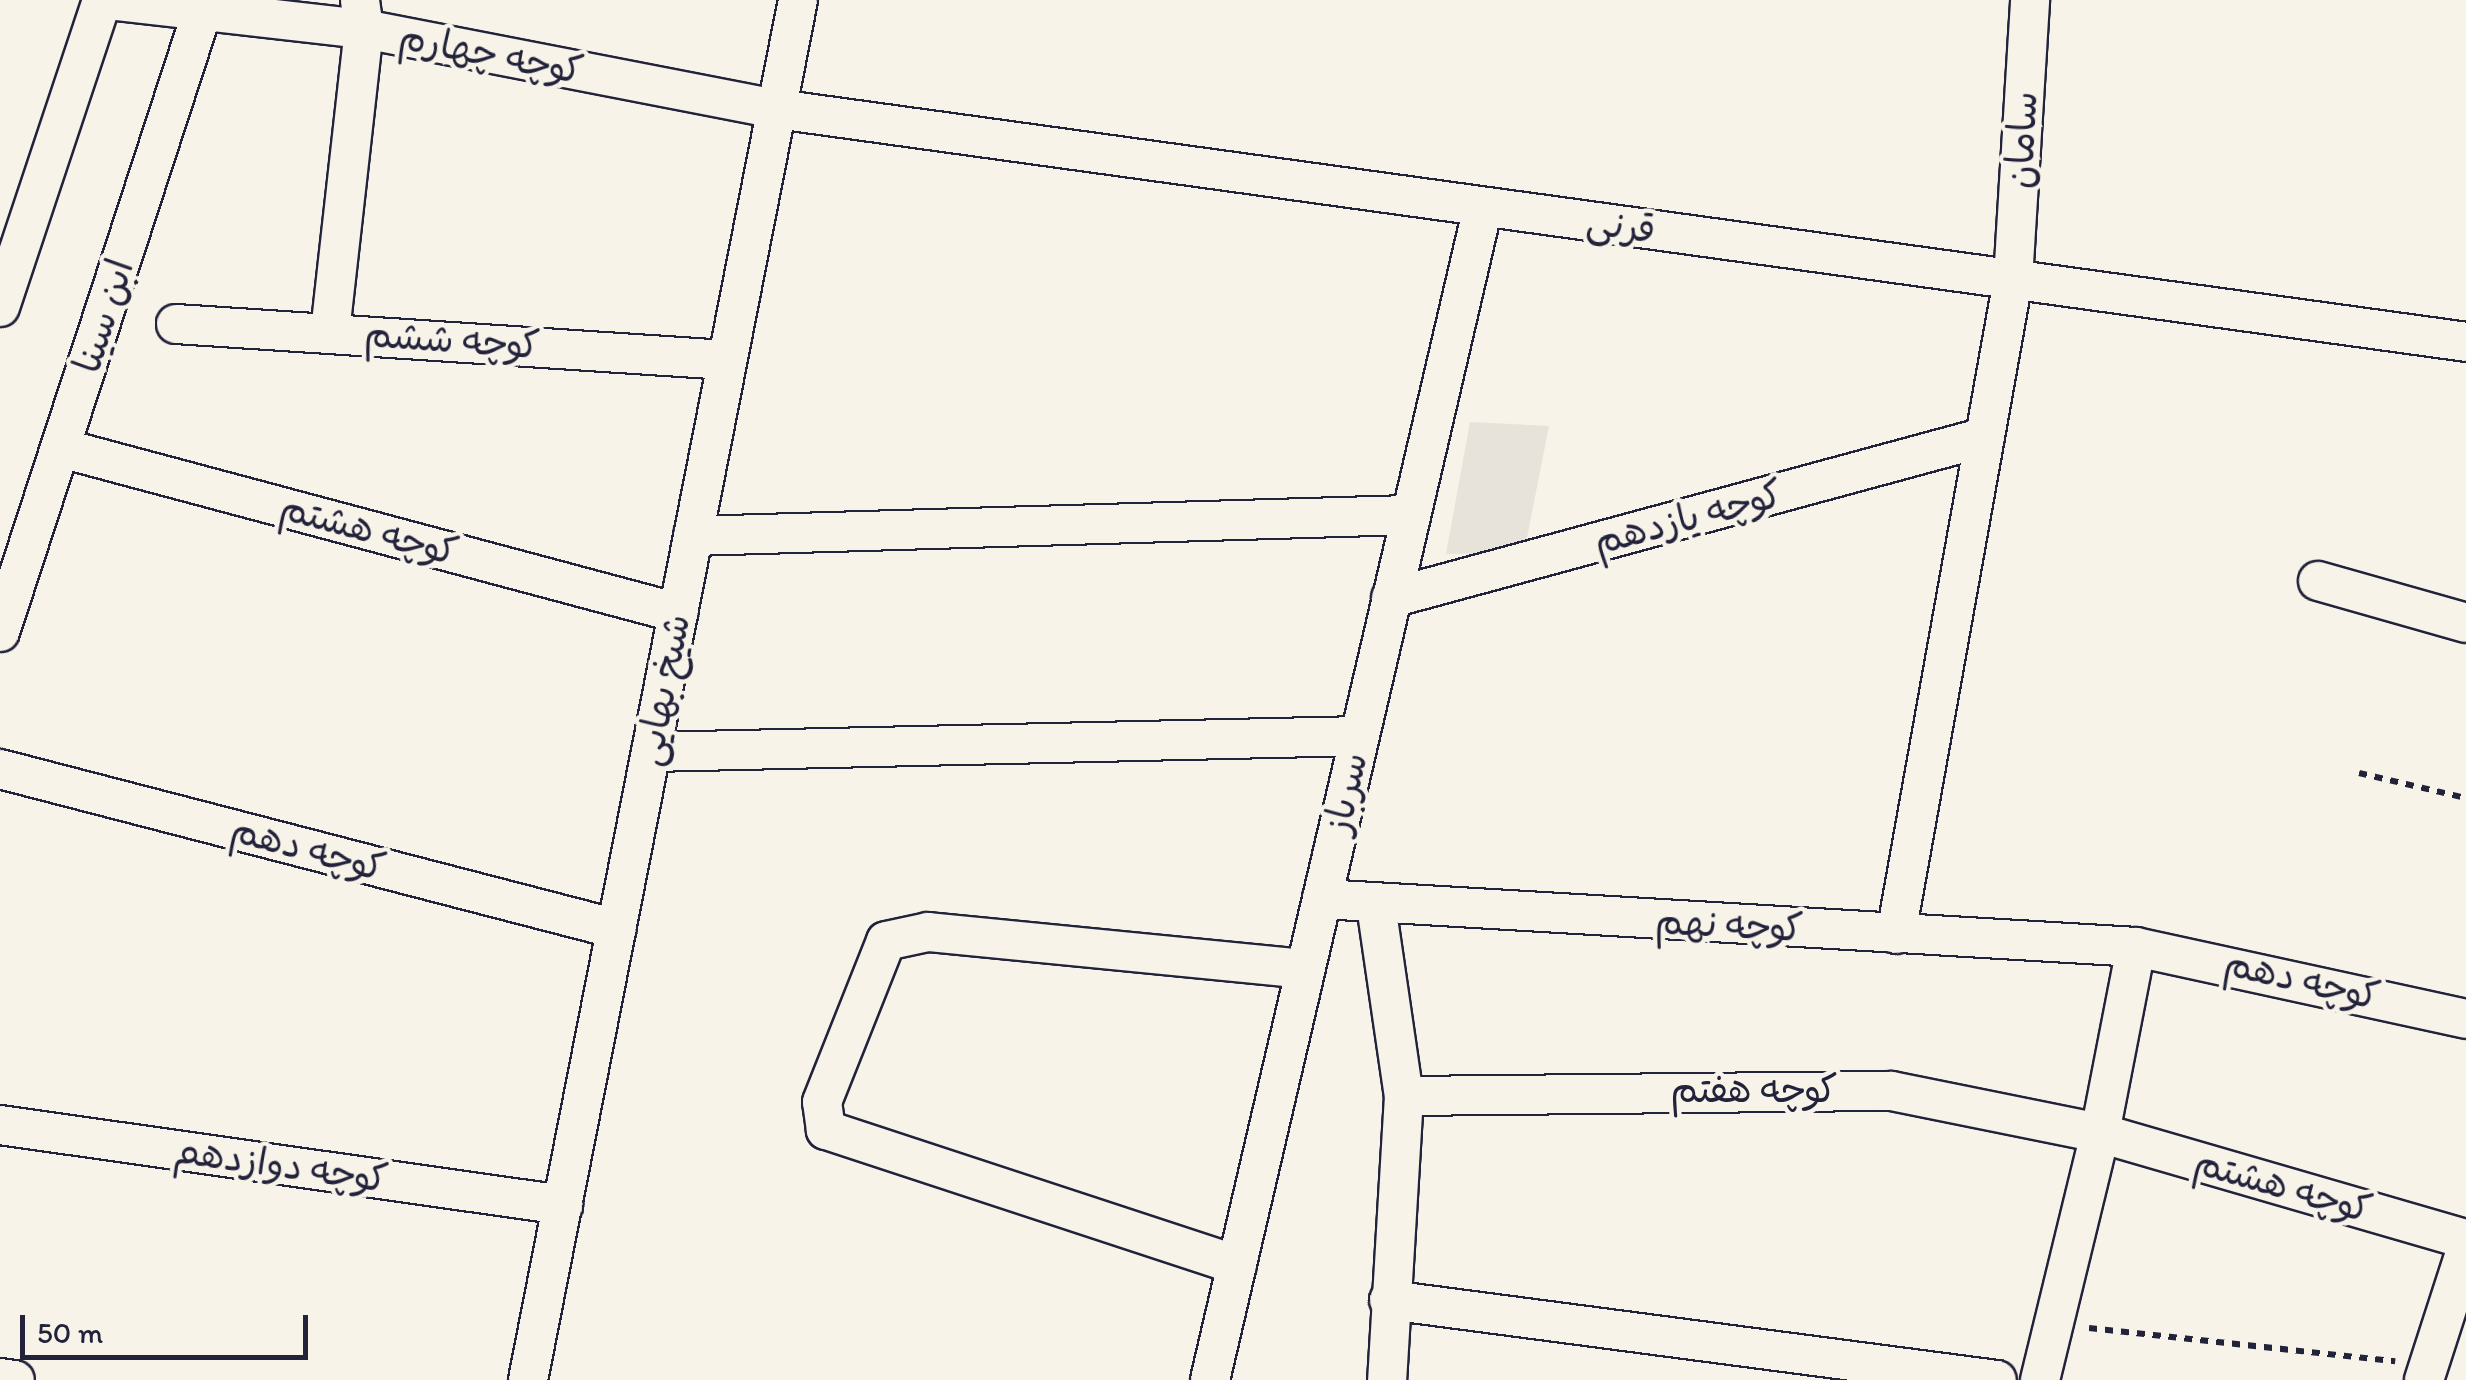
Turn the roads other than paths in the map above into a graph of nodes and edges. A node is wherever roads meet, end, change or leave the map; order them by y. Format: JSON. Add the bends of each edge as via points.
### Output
{"nodes":[{"id":1,"x":105,"y":0,"type":"edge"},
{"id":2,"x":798,"y":0,"type":"edge"},
{"id":3,"x":2030,"y":0,"type":"edge"},
{"id":4,"x":204,"y":6,"type":"edge"},
{"id":5,"x":362,"y":15,"type":"edge"},
{"id":6,"x":776,"y":109,"type":"junction"},
{"id":7,"x":1482,"y":207,"type":"junction"},
{"id":8,"x":2013,"y":280,"type":"junction"},
{"id":9,"x":0,"y":306,"type":"edge"},
{"id":10,"x":176,"y":324,"type":"dead end"},
{"id":11,"x":330,"y":332,"type":"junction"},
{"id":12,"x":2466,"y":342,"type":"edge"},
{"id":13,"x":728,"y":360,"type":"junction"},
{"id":14,"x":1985,"y":437,"type":"junction"},
{"id":15,"x":61,"y":448,"type":"junction"},
{"id":16,"x":1410,"y":515,"type":"junction"},
{"id":17,"x":693,"y":536,"type":"junction"},
{"id":18,"x":2318,"y":581,"type":"dead end"},
{"id":19,"x":1391,"y":598,"type":"junction"},
{"id":20,"x":678,"y":613,"type":"junction"},
{"id":21,"x":2466,"y":623,"type":"edge"},
{"id":22,"x":0,"y":632,"type":"edge"},
{"id":23,"x":1359,"y":736,"type":"junction"},
{"id":24,"x":651,"y":752,"type":"junction"},
{"id":25,"x":0,"y":768,"type":"edge"},
{"id":26,"x":1322,"y":898,"type":"junction"},
{"id":27,"x":1376,"y":905,"type":"junction"},
{"id":28,"x":617,"y":929,"type":"junction"},
{"id":29,"x":1896,"y":934,"type":"junction"},
{"id":30,"x":2136,"y":947,"type":"junction"},
{"id":31,"x":1305,"y":969,"type":"junction"},
{"id":32,"x":2466,"y":1019,"type":"edge"},
{"id":33,"x":1404,"y":1096,"type":"junction"},
{"id":34,"x":0,"y":1125,"type":"edge"},
{"id":35,"x":2100,"y":1134,"type":"junction"},
{"id":36,"x":563,"y":1204,"type":"junction"},
{"id":37,"x":2466,"y":1238,"type":"edge"},
{"id":38,"x":2466,"y":1250,"type":"edge"},
{"id":39,"x":1237,"y":1265,"type":"junction"},
{"id":40,"x":1389,"y":1300,"type":"junction"},
{"id":41,"x":2458,"y":1302,"type":"edge"},
{"id":42,"x":2427,"y":1372,"type":"edge"},
{"id":43,"x":0,"y":1378,"type":"edge"},
{"id":44,"x":15,"y":1380,"type":"edge"},
{"id":45,"x":528,"y":1380,"type":"edge"},
{"id":46,"x":1210,"y":1380,"type":"edge"},
{"id":47,"x":1387,"y":1380,"type":"edge"},
{"id":48,"x":1996,"y":1380,"type":"edge"},
{"id":49,"x":2040,"y":1380,"type":"edge"}],
"edges":[{"from":1,"to":4,"type":"street","name":"کوچه چهارم"},
{"from":1,"to":9,"type":"street"},
{"from":2,"to":6,"type":"street","name":"شیخ بهایی"},
{"from":3,"to":8,"type":"street","name":"سامان"},
{"from":4,"to":5,"type":"street","name":"کوچه چهارم"},
{"from":4,"to":15,"type":"street","name":"ابن سینا"},
{"from":5,"to":6,"type":"street","name":"کوچه چهارم"},
{"from":5,"to":11,"type":"street"},
{"from":6,"to":7,"type":"street","name":"قرنی"},
{"from":6,"to":13,"type":"street","name":"شیخ بهایی"},
{"from":7,"to":8,"type":"street","name":"قرنی"},
{"from":7,"to":16,"type":"street","name":"سرباز"},
{"from":8,"to":12,"type":"street","name":"قرنی"},
{"from":8,"to":14,"type":"street","name":"سامان"},
{"from":10,"to":11,"type":"street","name":"کوچه ششم"},
{"from":11,"to":13,"type":"street","name":"کوچه ششم"},
{"from":13,"to":17,"type":"street","name":"شیخ بهایی"},
{"from":14,"to":19,"type":"street","name":"کوچه یازدهم"},
{"from":14,"to":29,"type":"street","name":"سامان"},
{"from":15,"to":20,"type":"street","name":"کوچه هشتم"},
{"from":15,"to":22,"type":"street","name":"ابن سینا"},
{"from":16,"to":17,"type":"street"},
{"from":16,"to":19,"type":"street","name":"سرباز"},
{"from":17,"to":20,"type":"street","name":"شیخ بهایی"},
{"from":18,"to":21,"type":"street"},
{"from":19,"to":23,"type":"street","name":"سرباز"},
{"from":20,"to":24,"type":"street","name":"شیخ بهایی"},
{"from":23,"to":24,"type":"street"},
{"from":23,"to":26,"type":"street","name":"سرباز"},
{"from":24,"to":28,"type":"street","name":"شیخ بهایی"},
{"from":25,"to":28,"type":"street","name":"کوچه دهم"},
{"from":26,"to":27,"type":"street","name":"کوچه نهم"},
{"from":26,"to":31,"type":"street","name":"سرباز"},
{"from":27,"to":29,"type":"street","name":"کوچه نهم"},
{"from":27,"to":33,"type":"street"},
{"from":28,"to":36,"type":"street","name":"شیخ بهایی"},
{"from":29,"to":30,"type":"street","name":"کوچه نهم"},
{"from":30,"to":32,"type":"street","name":"کوچه دهم"},
{"from":30,"to":35,"type":"street"},
{"from":31,"to":39,"type":"street","name":"سرباز"},
{"from":31,"to":39,"type":"street","via":[[928,932],[886,941],[822,1102],[826,1130]]},
{"from":33,"to":35,"type":"street","name":"کوچه هفتم","via":[[1890,1091]]},
{"from":33,"to":40,"type":"street"},
{"from":34,"to":36,"type":"street","name":"کوچه دوازدهم"},
{"from":35,"to":37,"type":"street","name":"کوچه هشتم"},
{"from":35,"to":49,"type":"street"},
{"from":36,"to":45,"type":"street","name":"شیخ بهایی"},
{"from":38,"to":41,"type":"street"},
{"from":39,"to":46,"type":"street","name":"سرباز"},
{"from":40,"to":47,"type":"street"},
{"from":40,"to":48,"type":"street"},
{"from":41,"to":42,"type":"street"},
{"from":43,"to":44,"type":"street"}]}
